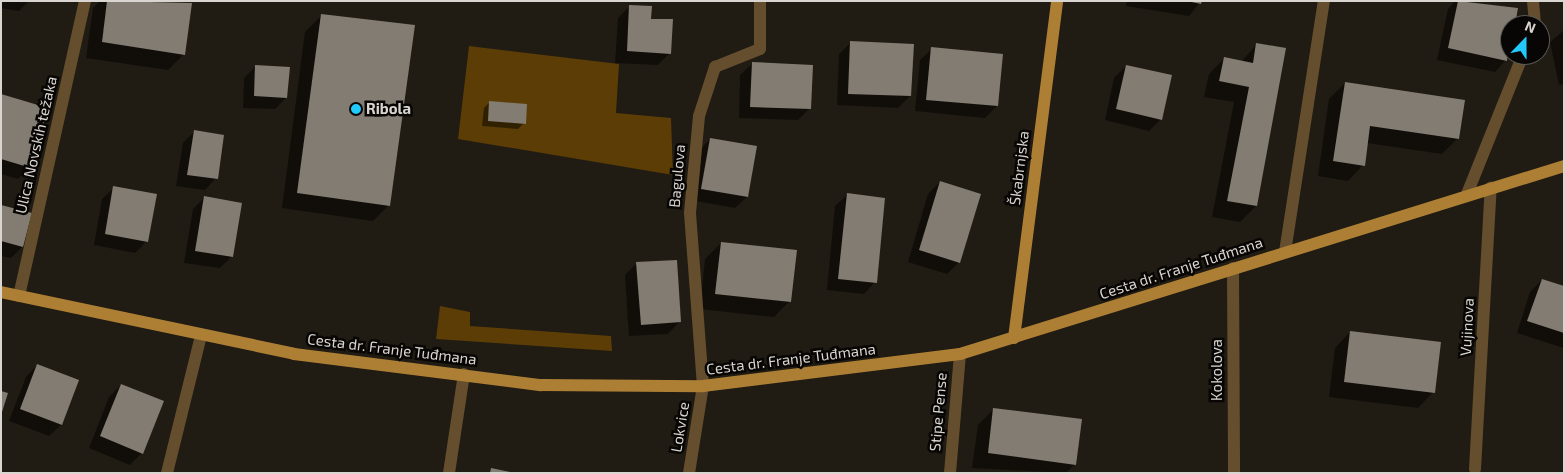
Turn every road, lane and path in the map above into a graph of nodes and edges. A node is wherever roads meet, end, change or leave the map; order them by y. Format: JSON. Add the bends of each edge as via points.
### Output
{"nodes":[{"id":1,"x":85,"y":1,"type":"edge"},
{"id":2,"x":760,"y":1,"type":"edge"},
{"id":3,"x":1057,"y":1,"type":"edge"},
{"id":4,"x":1324,"y":1,"type":"edge"},
{"id":5,"x":1533,"y":1,"type":"edge"},
{"id":6,"x":1534,"y":15,"type":"edge"},
{"id":7,"x":1519,"y":65,"type":"edge"},
{"id":8,"x":1564,"y":166,"type":"edge"},
{"id":9,"x":1491,"y":187,"type":"junction"},
{"id":10,"x":1467,"y":194,"type":"junction"},
{"id":11,"x":1285,"y":252,"type":"junction"},
{"id":12,"x":1233,"y":268,"type":"junction"},
{"id":13,"x":1,"y":292,"type":"edge"},
{"id":14,"x":19,"y":296,"type":"junction"},
{"id":15,"x":201,"y":336,"type":"junction"},
{"id":16,"x":1014,"y":338,"type":"junction"},
{"id":17,"x":960,"y":354,"type":"junction"},
{"id":18,"x":464,"y":374,"type":"junction"},
{"id":19,"x":703,"y":386,"type":"junction"},
{"id":20,"x":1475,"y":469,"type":"dead end"},
{"id":21,"x":167,"y":473,"type":"edge"},
{"id":22,"x":448,"y":473,"type":"edge"},
{"id":23,"x":689,"y":473,"type":"edge"},
{"id":24,"x":950,"y":473,"type":"edge"},
{"id":25,"x":1234,"y":473,"type":"edge"}],
"edges":[{"from":1,"to":14,"type":"street","name":"Ulica Novskih težaka"},
{"from":2,"to":19,"type":"street","name":"Bagulova","via":[[760,49],[715,67],[699,116],[690,213]]},
{"from":3,"to":16,"type":"main road","name":"Škabrnjska"},
{"from":4,"to":11,"type":"street"},
{"from":5,"to":6,"type":"street"},
{"from":7,"to":10,"type":"street"},
{"from":8,"to":9,"type":"main road","name":"Cesta dr. Franje Tuđmana"},
{"from":9,"to":10,"type":"main road","name":"Cesta dr. Franje Tuđmana"},
{"from":9,"to":20,"type":"street","name":"Vujinova"},
{"from":10,"to":11,"type":"main road","name":"Cesta dr. Franje Tuđmana"},
{"from":11,"to":12,"type":"main road","name":"Cesta dr. Franje Tuđmana"},
{"from":12,"to":16,"type":"main road","name":"Cesta dr. Franje Tuđmana"},
{"from":12,"to":25,"type":"street","name":"Kokolova"},
{"from":13,"to":14,"type":"main road","name":"Cesta dr. Franje Tuđmana"},
{"from":14,"to":15,"type":"main road","name":"Cesta dr. Franje Tuđmana"},
{"from":15,"to":18,"type":"main road","name":"Cesta dr. Franje Tuđmana","via":[[294,354]]},
{"from":15,"to":21,"type":"street"},
{"from":16,"to":17,"type":"main road","name":"Cesta dr. Franje Tuđmana"},
{"from":17,"to":19,"type":"main road","name":"Cesta dr. Franje Tuđmana"},
{"from":17,"to":24,"type":"street","name":"Stipe Pense"},
{"from":18,"to":19,"type":"main road","name":"Cesta dr. Franje Tuđmana","via":[[541,385]]},
{"from":18,"to":22,"type":"street"},
{"from":19,"to":23,"type":"street","name":"Lokvice"}]}
